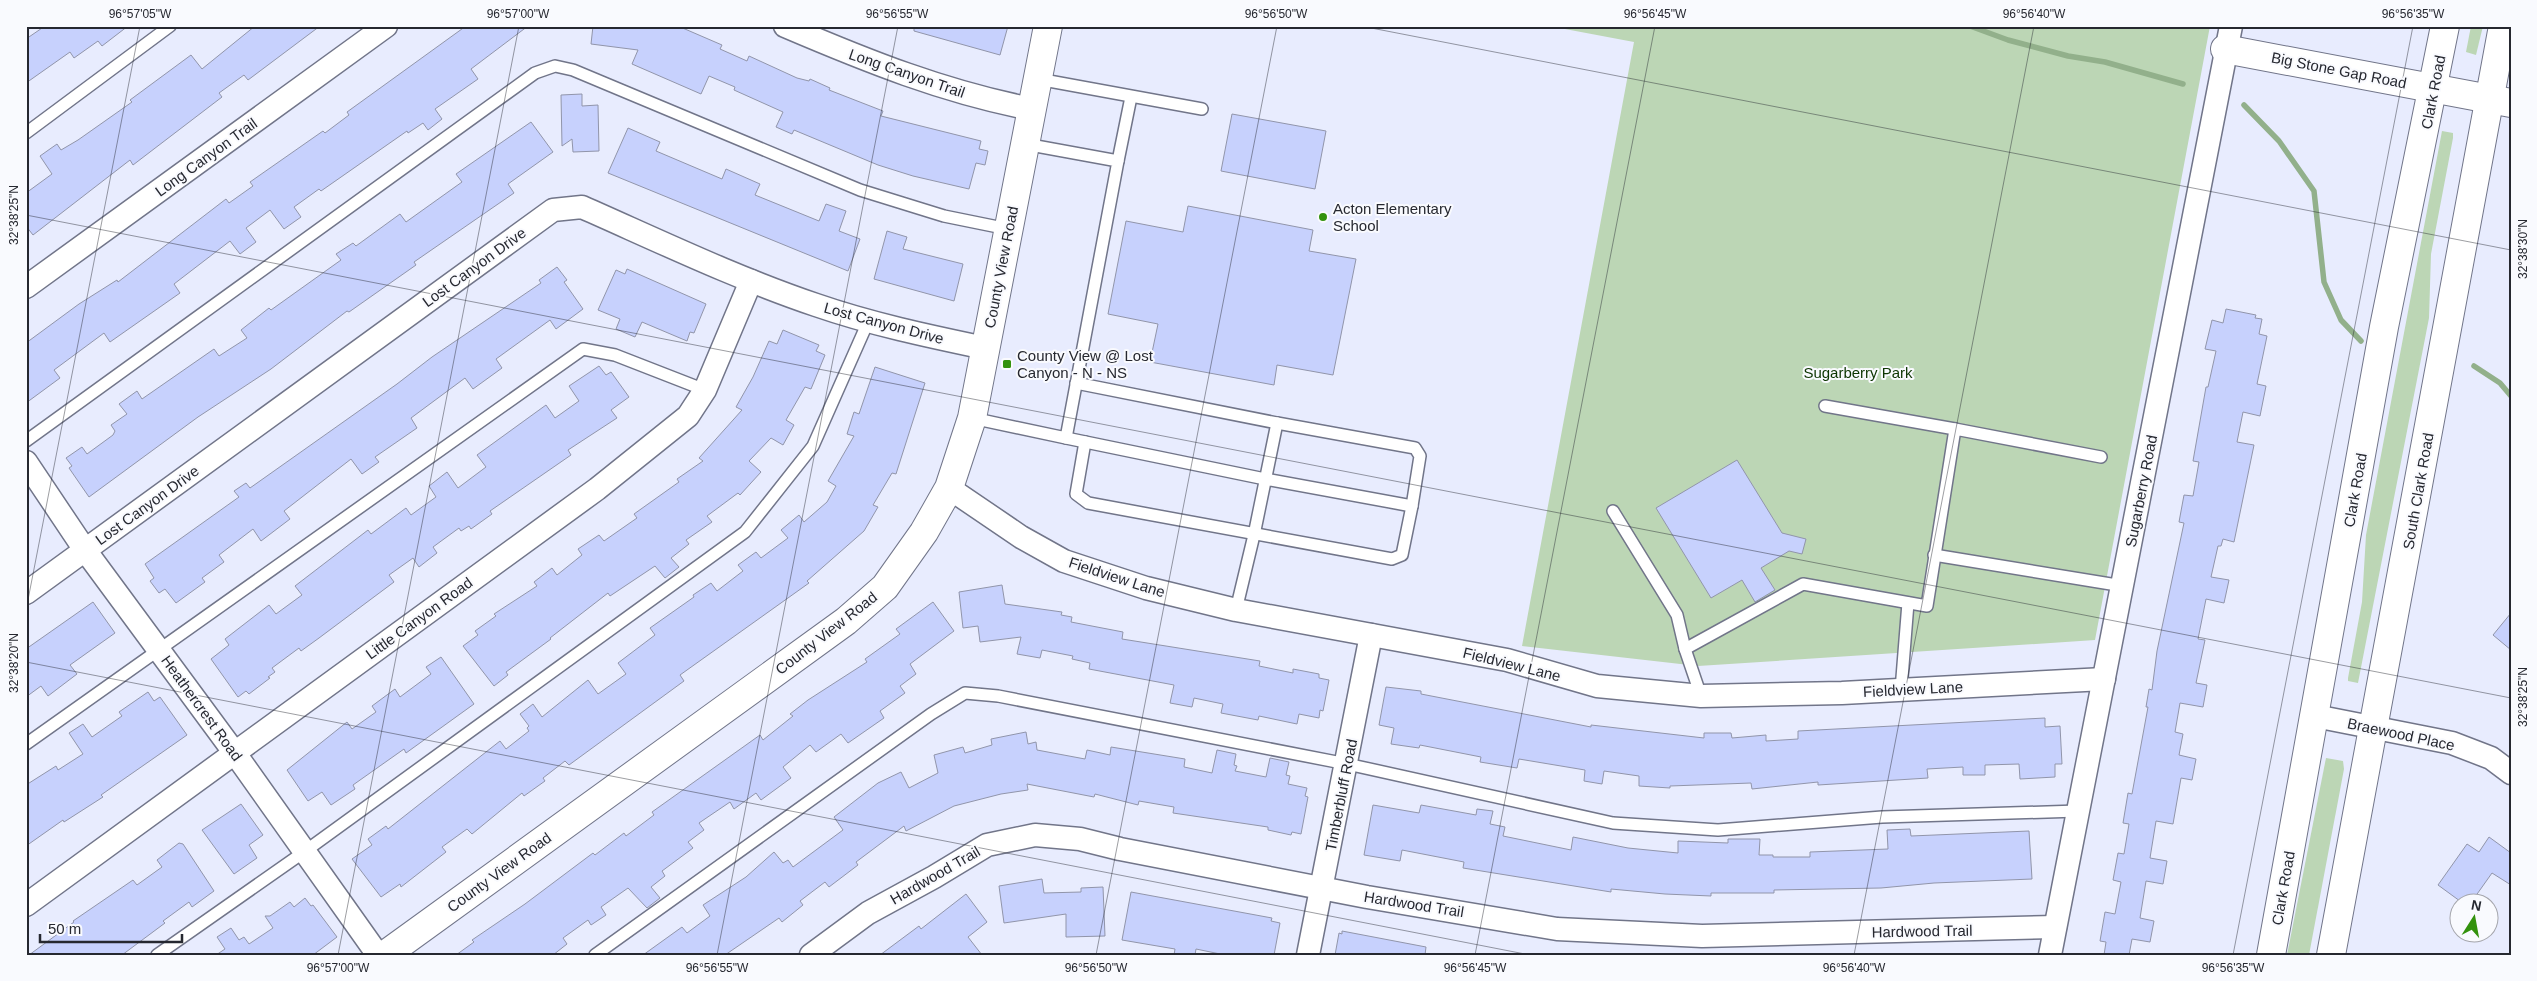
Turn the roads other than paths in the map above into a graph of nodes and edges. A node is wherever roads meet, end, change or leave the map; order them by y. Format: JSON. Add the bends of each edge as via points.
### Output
{"nodes":[{"id":1,"x":170,"y":26,"type":"edge"},
{"id":2,"x":386,"y":26,"type":"edge"},
{"id":3,"x":785,"y":26,"type":"edge"},
{"id":4,"x":1048,"y":26,"type":"edge"},
{"id":5,"x":2446,"y":26,"type":"edge"},
{"id":6,"x":2503,"y":26,"type":"edge"},
{"id":7,"x":2228,"y":38,"type":"edge"},
{"id":8,"x":1038,"y":79,"type":"junction"},
{"id":9,"x":2434,"y":88,"type":"junction"},
{"id":10,"x":1131,"y":97,"type":"junction"},
{"id":11,"x":2500,"y":101,"type":"edge"},
{"id":12,"x":1032,"y":109,"type":"junction"},
{"id":13,"x":1202,"y":109,"type":"dead end"},
{"id":14,"x":26,"y":133,"type":"edge"},
{"id":15,"x":1025,"y":144,"type":"junction"},
{"id":16,"x":1118,"y":161,"type":"junction"},
{"id":17,"x":1008,"y":229,"type":"junction"},
{"id":18,"x":751,"y":281,"type":"junction"},
{"id":19,"x":26,"y":287,"type":"edge"},
{"id":20,"x":868,"y":322,"type":"junction"},
{"id":21,"x":985,"y":348,"type":"junction"},
{"id":22,"x":1076,"y":383,"type":"junction"},
{"id":23,"x":705,"y":390,"type":"junction"},
{"id":24,"x":1825,"y":406,"type":"dead end"},
{"id":25,"x":972,"y":418,"type":"junction"},
{"id":26,"x":1277,"y":423,"type":"junction"},
{"id":27,"x":1955,"y":429,"type":"junction"},
{"id":28,"x":1066,"y":438,"type":"junction"},
{"id":29,"x":26,"y":441,"type":"edge"},
{"id":30,"x":1085,"y":442,"type":"junction"},
{"id":31,"x":2102,"y":457,"type":"dead end"},
{"id":32,"x":26,"y":462,"type":"edge"},
{"id":33,"x":1265,"y":479,"type":"junction"},
{"id":34,"x":949,"y":488,"type":"junction"},
{"id":35,"x":1412,"y":506,"type":"junction"},
{"id":36,"x":1613,"y":511,"type":"dead end"},
{"id":37,"x":1254,"y":534,"type":"junction"},
{"id":38,"x":85,"y":550,"type":"junction"},
{"id":39,"x":1934,"y":555,"type":"junction"},
{"id":40,"x":2123,"y":586,"type":"junction"},
{"id":41,"x":26,"y":593,"type":"edge"},
{"id":42,"x":1908,"y":603,"type":"junction"},
{"id":43,"x":1236,"y":610,"type":"junction"},
{"id":44,"x":1371,"y":635,"type":"junction"},
{"id":45,"x":159,"y":648,"type":"junction"},
{"id":46,"x":1684,"y":649,"type":"junction"},
{"id":47,"x":2104,"y":679,"type":"junction"},
{"id":48,"x":1901,"y":690,"type":"junction"},
{"id":49,"x":1701,"y":696,"type":"junction"},
{"id":50,"x":2315,"y":716,"type":"junction"},
{"id":51,"x":2375,"y":728,"type":"junction"},
{"id":52,"x":26,"y":744,"type":"edge"},
{"id":53,"x":234,"y":752,"type":"junction"},
{"id":54,"x":1347,"y":764,"type":"junction"},
{"id":55,"x":2511,"y":773,"type":"edge"},
{"id":56,"x":2078,"y":811,"type":"junction"},
{"id":57,"x":304,"y":852,"type":"junction"},
{"id":58,"x":1322,"y":888,"type":"junction"},
{"id":59,"x":26,"y":904,"type":"edge"},
{"id":60,"x":2055,"y":928,"type":"junction"},
{"id":61,"x":157,"y":955,"type":"edge"},
{"id":62,"x":378,"y":955,"type":"edge"},
{"id":63,"x":385,"y":955,"type":"edge"},
{"id":64,"x":596,"y":955,"type":"edge"},
{"id":65,"x":811,"y":955,"type":"edge"},
{"id":66,"x":1308,"y":955,"type":"edge"},
{"id":67,"x":2050,"y":955,"type":"edge"},
{"id":68,"x":2271,"y":955,"type":"edge"},
{"id":69,"x":2331,"y":955,"type":"edge"}],
"edges":[{"from":1,"to":14,"type":"lane"},
{"from":2,"to":19,"type":"street","name":"Long Canyon Trail"},
{"from":3,"to":12,"type":"street","name":"Long Canyon Trail","via":[[914,78],[982,99]]},
{"from":4,"to":8,"type":"main road","name":"County View Road"},
{"from":5,"to":9,"type":"main road","name":"Clark Road"},
{"from":6,"to":11,"type":"main road","name":"South Clark Road"},
{"from":7,"to":9,"type":"main road","name":"Big Stone Gap Road"},
{"from":7,"to":40,"type":"street","name":"Sugarberry Road"},
{"from":8,"to":10,"type":"lane"},
{"from":8,"to":12,"type":"main road","name":"County View Road"},
{"from":9,"to":11,"type":"main road","name":"Big Stone Gap Road"},
{"from":9,"to":50,"type":"main road","name":"Clark Road","via":[[2384,327]]},
{"from":10,"to":13,"type":"lane"},
{"from":10,"to":16,"type":"lane"},
{"from":11,"to":51,"type":"main road","name":"South Clark Road"},
{"from":12,"to":15,"type":"main road","name":"County View Road"},
{"from":15,"to":16,"type":"lane"},
{"from":15,"to":17,"type":"main road","name":"County View Road"},
{"from":16,"to":22,"type":"lane"},
{"from":17,"to":21,"type":"main road","name":"County View Road"},
{"from":17,"to":29,"type":"lane","via":[[944,216],[860,190],[574,70],[555,66],[535,72]]},
{"from":18,"to":20,"type":"street","name":"Lost Canyon Drive"},
{"from":18,"to":23,"type":"street","name":"Little Canyon Road"},
{"from":18,"to":38,"type":"street","name":"Lost Canyon Drive","via":[[582,207],[553,210]]},
{"from":20,"to":21,"type":"street","name":"Lost Canyon Drive"},
{"from":20,"to":57,"type":"lane","via":[[813,446],[745,532]]},
{"from":21,"to":25,"type":"main road","name":"County View Road"},
{"from":22,"to":26,"type":"lane"},
{"from":22,"to":28,"type":"lane"},
{"from":23,"to":45,"type":"lane","via":[[615,355],[583,349]]},
{"from":23,"to":53,"type":"street","name":"Little Canyon Road","via":[[688,416],[657,443]]},
{"from":24,"to":27,"type":"lane"},
{"from":25,"to":28,"type":"lane"},
{"from":25,"to":34,"type":"main road","name":"County View Road"},
{"from":26,"to":33,"type":"lane"},
{"from":26,"to":35,"type":"lane","via":[[1415,448],[1420,456]]},
{"from":27,"to":31,"type":"lane"},
{"from":27,"to":39,"type":"lane"},
{"from":28,"to":30,"type":"lane"},
{"from":30,"to":33,"type":"lane"},
{"from":30,"to":37,"type":"lane","via":[[1076,494],[1088,503]]},
{"from":32,"to":38,"type":"street","name":"Heathercrest Road"},
{"from":33,"to":35,"type":"lane"},
{"from":33,"to":37,"type":"lane"},
{"from":34,"to":43,"type":"street","name":"Fieldview Lane","via":[[1064,561],[1146,588]]},
{"from":34,"to":63,"type":"main road","name":"County View Road","via":[[924,532],[885,587],[846,621]]},
{"from":35,"to":37,"type":"lane","via":[[1402,555],[1392,559]]},
{"from":36,"to":46,"type":"lane","via":[[1676,615]]},
{"from":37,"to":43,"type":"lane"},
{"from":38,"to":41,"type":"street","name":"Lost Canyon Drive"},
{"from":38,"to":45,"type":"street","name":"Heathercrest Road"},
{"from":39,"to":40,"type":"lane"},
{"from":39,"to":42,"type":"lane","via":[[1927,606]]},
{"from":40,"to":47,"type":"street","name":"Sugarberry Road"},
{"from":42,"to":46,"type":"lane","via":[[1803,584]]},
{"from":42,"to":48,"type":"lane"},
{"from":43,"to":44,"type":"street","name":"Fieldview Lane"},
{"from":44,"to":49,"type":"street","name":"Fieldview Lane","via":[[1507,660],[1598,686]]},
{"from":44,"to":54,"type":"street","name":"Timberbluff Road"},
{"from":45,"to":52,"type":"lane"},
{"from":45,"to":53,"type":"street","name":"Heathercrest Road"},
{"from":46,"to":49,"type":"lane"},
{"from":47,"to":48,"type":"street","name":"Fieldview Lane"},
{"from":47,"to":56,"type":"street","name":"Sugarberry Road"},
{"from":48,"to":49,"type":"street","name":"Fieldview Lane"},
{"from":50,"to":51,"type":"street","name":"Braewood Place"},
{"from":50,"to":68,"type":"main road","name":"Clark Road"},
{"from":51,"to":55,"type":"street","name":"Braewood Place","via":[[2452,743],[2491,758]]},
{"from":51,"to":69,"type":"main road","name":"South Clark Road"},
{"from":53,"to":57,"type":"street","name":"Heathercrest Road"},
{"from":53,"to":59,"type":"street","name":"Little Canyon Road"},
{"from":54,"to":56,"type":"lane","via":[[1613,823],[1718,830],[1882,818]]},
{"from":54,"to":58,"type":"street","name":"Timberbluff Road"},
{"from":54,"to":64,"type":"lane","via":[[998,696],[964,693]]},
{"from":56,"to":60,"type":"street","name":"Sugarberry Road"},
{"from":57,"to":61,"type":"lane"},
{"from":57,"to":62,"type":"street","name":"Heathercrest Road"},
{"from":58,"to":60,"type":"street","name":"Hardwood Trail","via":[[1557,929],[1702,936]]},
{"from":58,"to":65,"type":"street","name":"Hardwood Trail","via":[[1080,839],[1035,835],[987,844],[868,913]]},
{"from":58,"to":66,"type":"street","name":"Timberbluff Road"},
{"from":60,"to":67,"type":"street","name":"Sugarberry Road"}]}
